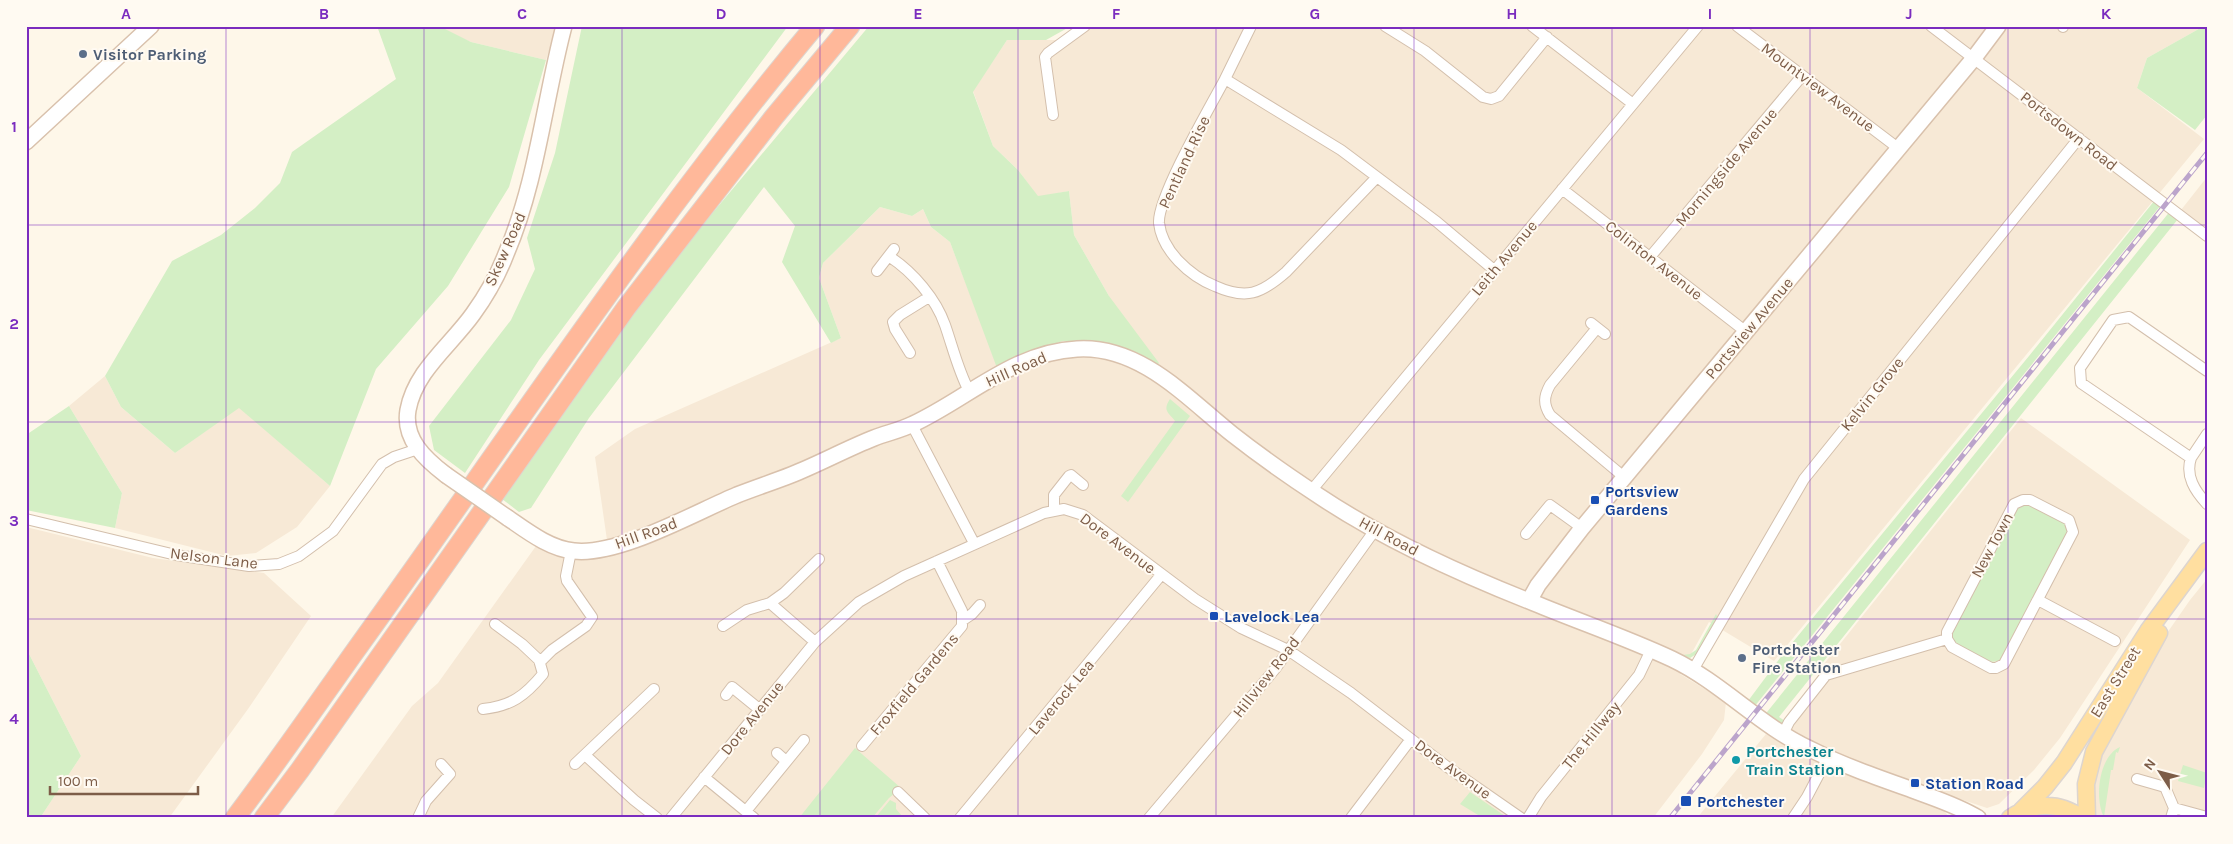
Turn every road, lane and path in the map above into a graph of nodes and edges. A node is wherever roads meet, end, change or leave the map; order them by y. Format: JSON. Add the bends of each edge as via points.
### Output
{"nodes":[{"id":1,"x":151,"y":26,"type":"edge"},
{"id":2,"x":564,"y":26,"type":"edge"},
{"id":3,"x":815,"y":26,"type":"edge"},
{"id":4,"x":850,"y":26,"type":"edge"},
{"id":5,"x":1086,"y":26,"type":"edge"},
{"id":6,"x":1251,"y":26,"type":"edge"},
{"id":7,"x":1385,"y":26,"type":"edge"},
{"id":8,"x":1532,"y":26,"type":"edge"},
{"id":9,"x":1698,"y":26,"type":"edge"},
{"id":10,"x":1737,"y":26,"type":"edge"},
{"id":11,"x":1931,"y":26,"type":"edge"},
{"id":12,"x":1998,"y":26,"type":"edge"},
{"id":13,"x":1547,"y":37,"type":"junction"},
{"id":14,"x":1974,"y":58,"type":"junction"},
{"id":15,"x":1802,"y":76,"type":"junction"},
{"id":16,"x":1225,"y":78,"type":"junction"},
{"id":17,"x":1633,"y":104,"type":"junction"},
{"id":18,"x":1053,"y":115,"type":"dead end"},
{"id":19,"x":2079,"y":138,"type":"junction"},
{"id":20,"x":26,"y":142,"type":"edge"},
{"id":21,"x":1898,"y":148,"type":"junction"},
{"id":22,"x":1377,"y":177,"type":"junction"},
{"id":23,"x":1562,"y":189,"type":"junction"},
{"id":24,"x":2207,"y":236,"type":"edge"},
{"id":25,"x":1650,"y":257,"type":"junction"},
{"id":26,"x":1494,"y":270,"type":"junction"},
{"id":27,"x":877,"y":271,"type":"dead end"},
{"id":28,"x":929,"y":297,"type":"junction"},
{"id":29,"x":1598,"y":328,"type":"dead end"},
{"id":30,"x":1745,"y":332,"type":"junction"},
{"id":31,"x":910,"y":353,"type":"dead end"},
{"id":32,"x":2207,"y":372,"type":"edge"},
{"id":33,"x":969,"y":391,"type":"junction"},
{"id":34,"x":912,"y":425,"type":"junction"},
{"id":35,"x":2207,"y":434,"type":"edge"},
{"id":36,"x":418,"y":449,"type":"junction"},
{"id":37,"x":2191,"y":458,"type":"junction"},
{"id":38,"x":1624,"y":477,"type":"junction"},
{"id":39,"x":1083,"y":485,"type":"dead end"},
{"id":40,"x":1311,"y":490,"type":"junction"},
{"id":41,"x":2207,"y":504,"type":"edge"},
{"id":42,"x":1054,"y":510,"type":"junction"},
{"id":43,"x":26,"y":519,"type":"edge"},
{"id":44,"x":1582,"y":528,"type":"junction"},
{"id":45,"x":1376,"y":530,"type":"junction"},
{"id":46,"x":1526,"y":534,"type":"dead end"},
{"id":47,"x":974,"y":543,"type":"junction"},
{"id":48,"x":571,"y":551,"type":"junction"},
{"id":49,"x":2207,"y":551,"type":"edge"},
{"id":50,"x":819,"y":559,"type":"dead end"},
{"id":51,"x":937,"y":561,"type":"junction"},
{"id":52,"x":2207,"y":569,"type":"edge"},
{"id":53,"x":1161,"y":575,"type":"junction"},
{"id":54,"x":2038,"y":600,"type":"junction"},
{"id":55,"x":1529,"y":601,"type":"junction"},
{"id":56,"x":770,"y":603,"type":"junction"},
{"id":57,"x":980,"y":605,"type":"dead end"},
{"id":58,"x":963,"y":620,"type":"junction"},
{"id":59,"x":495,"y":624,"type":"dead end"},
{"id":60,"x":723,"y":626,"type":"dead end"},
{"id":61,"x":1947,"y":639,"type":"junction"},
{"id":62,"x":2115,"y":641,"type":"dead end"},
{"id":63,"x":815,"y":642,"type":"junction"},
{"id":64,"x":1288,"y":650,"type":"junction"},
{"id":65,"x":1651,"y":650,"type":"junction"},
{"id":66,"x":540,"y":662,"type":"junction"},
{"id":67,"x":1693,"y":670,"type":"junction"},
{"id":68,"x":654,"y":689,"type":"dead end"},
{"id":69,"x":726,"y":695,"type":"dead end"},
{"id":70,"x":501,"y":707,"type":"junction"},
{"id":71,"x":483,"y":709,"type":"dead end"},
{"id":72,"x":759,"y":709,"type":"junction"},
{"id":73,"x":507,"y":717,"type":"dead end"},
{"id":74,"x":1783,"y":734,"type":"junction"},
{"id":75,"x":1411,"y":739,"type":"junction"},
{"id":76,"x":804,"y":740,"type":"dead end"},
{"id":77,"x":862,"y":746,"type":"dead end"},
{"id":78,"x":777,"y":753,"type":"dead end"},
{"id":79,"x":585,"y":755,"type":"junction"},
{"id":80,"x":1828,"y":757,"type":"junction"},
{"id":81,"x":786,"y":761,"type":"junction"},
{"id":82,"x":441,"y":764,"type":"dead end"},
{"id":83,"x":575,"y":764,"type":"dead end"},
{"id":84,"x":704,"y":777,"type":"junction"},
{"id":85,"x":2138,"y":779,"type":"dead end"},
{"id":86,"x":898,"y":792,"type":"dead end"},
{"id":87,"x":1960,"y":812,"type":"edge"},
{"id":88,"x":2173,"y":813,"type":"edge"},
{"id":89,"x":750,"y":814,"type":"edge"},
{"id":90,"x":2015,"y":814,"type":"edge"},
{"id":91,"x":2207,"y":817,"type":"edge"},
{"id":92,"x":235,"y":818,"type":"edge"},
{"id":93,"x":264,"y":818,"type":"edge"},
{"id":94,"x":418,"y":818,"type":"edge"},
{"id":95,"x":658,"y":818,"type":"edge"},
{"id":96,"x":671,"y":818,"type":"edge"},
{"id":97,"x":925,"y":818,"type":"edge"},
{"id":98,"x":960,"y":818,"type":"edge"},
{"id":99,"x":1149,"y":818,"type":"edge"},
{"id":100,"x":1351,"y":818,"type":"edge"},
{"id":101,"x":1521,"y":818,"type":"edge"},
{"id":102,"x":1528,"y":818,"type":"edge"},
{"id":103,"x":1792,"y":818,"type":"edge"},
{"id":104,"x":1978,"y":818,"type":"edge"},
{"id":105,"x":2081,"y":818,"type":"edge"},
{"id":106,"x":2087,"y":818,"type":"edge"}],
"edges":[{"from":1,"to":20,"type":"street"},
{"from":2,"to":36,"type":"street","name":"Skew Road","via":[[522,212],[506,255],[473,314],[420,377],[411,396],[409,432]]},
{"from":3,"to":92,"type":"highway","via":[[754,99],[608,292],[423,558]]},
{"from":4,"to":93,"type":"highway","via":[[774,117],[626,308]]},
{"from":5,"to":18,"type":"street","via":[[1045,57]]},
{"from":6,"to":16,"type":"street","name":"Pentland Rise"},
{"from":7,"to":13,"type":"street","via":[[1424,51],[1482,97],[1491,99],[1499,96]]},
{"from":8,"to":13,"type":"street"},
{"from":9,"to":17,"type":"street","name":"Leith Avenue"},
{"from":10,"to":15,"type":"street","name":"Mountview Avenue"},
{"from":11,"to":14,"type":"street","name":"Portsdown Road"},
{"from":12,"to":14,"type":"street","name":"Portsview Avenue"},
{"from":13,"to":17,"type":"street"},
{"from":14,"to":19,"type":"street","name":"Portsdown Road"},
{"from":14,"to":21,"type":"street","name":"Portsview Avenue"},
{"from":15,"to":21,"type":"street","name":"Mountview Avenue"},
{"from":15,"to":25,"type":"street","name":"Morningside Avenue"},
{"from":16,"to":22,"type":"street","via":[[1310,130]]},
{"from":16,"to":22,"type":"street","name":"Pentland Rise","via":[[1179,166],[1160,212],[1159,223],[1170,250],[1193,275],[1239,294],[1255,293],[1272,284],[1313,246]]},
{"from":17,"to":23,"type":"street","name":"Leith Avenue"},
{"from":19,"to":24,"type":"street","name":"Portsdown Road"},
{"from":19,"to":67,"type":"street","name":"Kelvin Grove","via":[[1804,479]]},
{"from":21,"to":30,"type":"street","name":"Portsview Avenue"},
{"from":22,"to":26,"type":"street"},
{"from":23,"to":25,"type":"street","name":"Colinton Avenue"},
{"from":23,"to":26,"type":"street","name":"Leith Avenue"},
{"from":25,"to":30,"type":"street","name":"Colinton Avenue"},
{"from":26,"to":40,"type":"street","name":"Leith Avenue"},
{"from":27,"to":28,"type":"street","via":[[892,253]]},
{"from":28,"to":31,"type":"street","via":[[893,322]]},
{"from":28,"to":33,"type":"street","via":[[945,323],[959,372]]},
{"from":29,"to":38,"type":"street","via":[[1550,385],[1545,404],[1550,415]]},
{"from":30,"to":38,"type":"street","name":"Portsview Avenue"},
{"from":32,"to":37,"type":"street","via":[[2129,317],[2112,320],[2080,368],[2081,383]]},
{"from":33,"to":34,"type":"street","name":"Hill Road"},
{"from":33,"to":40,"type":"street","name":"Hill Road","via":[[1021,363],[1048,353],[1079,348],[1117,353],[1152,370],[1236,437]]},
{"from":34,"to":47,"type":"street"},
{"from":34,"to":48,"type":"street","name":"Hill Road","via":[[637,538],[594,550]]},
{"from":35,"to":37,"type":"street"},
{"from":36,"to":43,"type":"street","name":"Nelson Lane","via":[[382,464],[333,531],[299,556],[280,564],[248,566],[176,555]]},
{"from":36,"to":48,"type":"street","name":"Hill Road","bridge":true,"via":[[427,461],[530,533]]},
{"from":37,"to":41,"type":"street","via":[[2190,478]]},
{"from":38,"to":44,"type":"street","name":"Portsview Avenue"},
{"from":39,"to":42,"type":"street","via":[[1069,476],[1054,495]]},
{"from":40,"to":45,"type":"street","name":"Hill Road"},
{"from":42,"to":47,"type":"street","name":"Dore Avenue"},
{"from":42,"to":53,"type":"street","name":"Dore Avenue","via":[[1064,508],[1083,515]]},
{"from":44,"to":46,"type":"street","via":[[1550,505]]},
{"from":44,"to":55,"type":"street","name":"Portsview Avenue","via":[[1538,584]]},
{"from":45,"to":55,"type":"street","name":"Hill Road","via":[[1428,557]]},
{"from":45,"to":64,"type":"street","name":"Hillview Road"},
{"from":47,"to":51,"type":"street","name":"Dore Avenue"},
{"from":48,"to":66,"type":"street","via":[[567,581],[592,617],[586,626]]},
{"from":49,"to":90,"type":"main road","name":"East Street","via":[[2148,631],[2064,763],[2045,787]]},
{"from":50,"to":56,"type":"street"},
{"from":51,"to":58,"type":"street","name":"Froxfield Gardens","via":[[958,599]]},
{"from":51,"to":63,"type":"street","name":"Dore Avenue","via":[[889,583],[859,602]]},
{"from":52,"to":106,"type":"main road","name":"East Street","via":[[2153,643],[2094,752],[2086,784]]},
{"from":53,"to":64,"type":"street","name":"Dore Avenue","via":[[1241,628]]},
{"from":53,"to":98,"type":"street","name":"Laverock Lea"},
{"from":54,"to":61,"type":"street","name":"New Town","via":[[2004,664],[1996,668],[1986,666],[1952,647]]},
{"from":54,"to":61,"type":"street","name":"New Town","via":[[2072,538],[2072,527],[2069,520],[2027,500],[2014,504],[1947,632]]},
{"from":54,"to":62,"type":"street"},
{"from":55,"to":65,"type":"street","name":"Hill Road"},
{"from":56,"to":60,"type":"street","via":[[747,610]]},
{"from":56,"to":63,"type":"street"},
{"from":57,"to":58,"type":"street","name":"Froxfield Gardens"},
{"from":58,"to":77,"type":"street","name":"Froxfield Gardens","via":[[958,632]]},
{"from":59,"to":66,"type":"street"},
{"from":61,"to":74,"type":"street","via":[[1826,676]]},
{"from":63,"to":72,"type":"street","name":"Dore Avenue"},
{"from":64,"to":75,"type":"street","name":"Dore Avenue","via":[[1352,693]]},
{"from":64,"to":99,"type":"street","name":"Hillview Road"},
{"from":65,"to":67,"type":"street","name":"Hill Road"},
{"from":65,"to":102,"type":"street","name":"The Hillway","via":[[1639,675],[1541,797]]},
{"from":66,"to":70,"type":"street","via":[[543,674],[538,680],[521,696]]},
{"from":67,"to":74,"type":"street","name":"Hill Road"},
{"from":68,"to":79,"type":"street"},
{"from":69,"to":72,"type":"street","via":[[732,687]]},
{"from":70,"to":71,"type":"street"},
{"from":70,"to":73,"type":"street"},
{"from":72,"to":84,"type":"street","name":"Dore Avenue"},
{"from":74,"to":80,"type":"street"},
{"from":75,"to":100,"type":"street"},
{"from":75,"to":101,"type":"street","name":"Dore Avenue"},
{"from":76,"to":81,"type":"street"},
{"from":78,"to":81,"type":"street"},
{"from":79,"to":83,"type":"street"},
{"from":79,"to":95,"type":"street"},
{"from":80,"to":87,"type":"street"},
{"from":80,"to":103,"type":"street"},
{"from":81,"to":89,"type":"street"},
{"from":82,"to":94,"type":"street","via":[[450,774],[426,801]]},
{"from":84,"to":89,"type":"street"},
{"from":84,"to":96,"type":"street","name":"Dore Avenue"},
{"from":85,"to":88,"type":"street","via":[[2165,787]]},
{"from":86,"to":97,"type":"street"},
{"from":87,"to":104,"type":"street"},
{"from":88,"to":91,"type":"street"},
{"from":90,"to":105,"type":"main road","via":[[2057,806]]}]}
